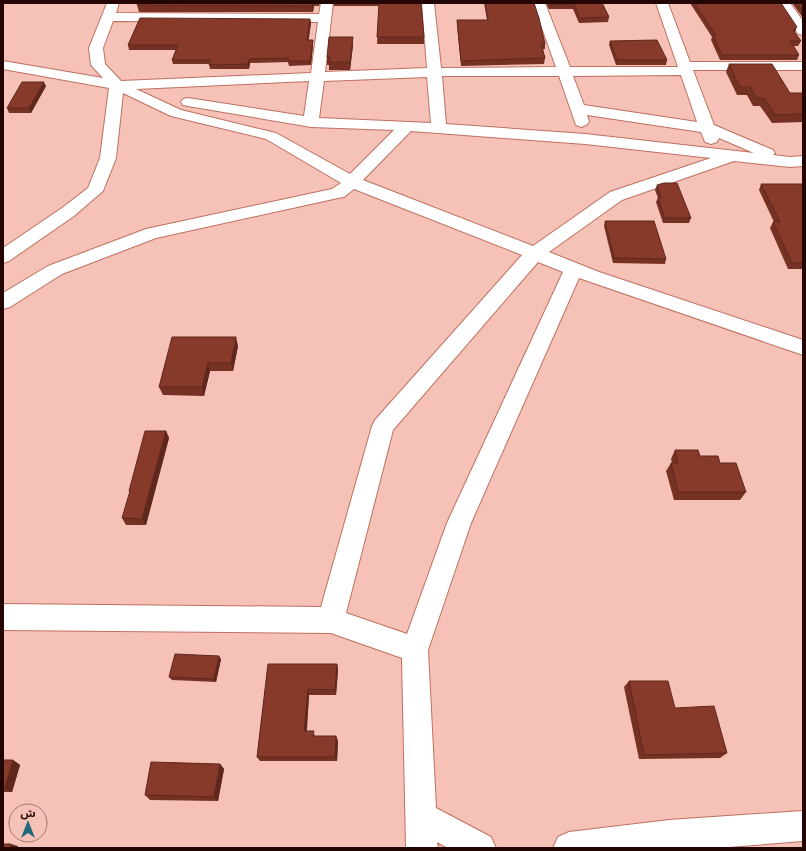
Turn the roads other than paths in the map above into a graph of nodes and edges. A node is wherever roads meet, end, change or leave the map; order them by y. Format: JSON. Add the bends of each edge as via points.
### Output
{"nodes":[{"id":1,"x":326,"y":3,"type":"edge"},
{"id":2,"x":428,"y":3,"type":"edge"},
{"id":3,"x":539,"y":3,"type":"edge"},
{"id":4,"x":662,"y":3,"type":"edge"},
{"id":5,"x":784,"y":3,"type":"edge"},
{"id":6,"x":111,"y":10,"type":"edge"},
{"id":7,"x":325,"y":18,"type":"junction"},
{"id":8,"x":803,"y":31,"type":"edge"},
{"id":9,"x":3,"y":65,"type":"edge"},
{"id":10,"x":803,"y":66,"type":"edge"},
{"id":11,"x":686,"y":68,"type":"junction"},
{"id":12,"x":564,"y":71,"type":"junction"},
{"id":13,"x":434,"y":72,"type":"junction"},
{"id":14,"x":318,"y":76,"type":"junction"},
{"id":15,"x":117,"y":85,"type":"junction"},
{"id":16,"x":578,"y":109,"type":"junction"},
{"id":17,"x":311,"y":122,"type":"junction"},
{"id":18,"x":407,"y":126,"type":"junction"},
{"id":19,"x":707,"y":128,"type":"junction"},
{"id":20,"x":439,"y":129,"type":"junction"},
{"id":21,"x":585,"y":139,"type":"junction"},
{"id":22,"x":724,"y":155,"type":"junction"},
{"id":23,"x":797,"y":162,"type":"edge"},
{"id":24,"x":352,"y":182,"type":"junction"},
{"id":25,"x":534,"y":254,"type":"junction"},
{"id":26,"x":3,"y":257,"type":"edge"},
{"id":27,"x":574,"y":269,"type":"junction"},
{"id":28,"x":3,"y":302,"type":"edge"},
{"id":29,"x":803,"y":348,"type":"edge"},
{"id":30,"x":3,"y":617,"type":"edge"},
{"id":31,"x":331,"y":620,"type":"junction"},
{"id":32,"x":415,"y":650,"type":"junction"},
{"id":33,"x":421,"y":817,"type":"junction"},
{"id":34,"x":803,"y":826,"type":"edge"},
{"id":35,"x":422,"y":848,"type":"edge"},
{"id":36,"x":480,"y":848,"type":"edge"},
{"id":37,"x":569,"y":848,"type":"edge"}],
"edges":[{"from":1,"to":7,"type":"street"},
{"from":2,"to":13,"type":"street"},
{"from":3,"to":12,"type":"street"},
{"from":4,"to":11,"type":"street"},
{"from":5,"to":8,"type":"street"},
{"from":6,"to":7,"type":"street"},
{"from":6,"to":15,"type":"street","via":[[96,48],[98,65]]},
{"from":7,"to":14,"type":"street"},
{"from":9,"to":15,"type":"street"},
{"from":10,"to":11,"type":"street"},
{"from":11,"to":12,"type":"street"},
{"from":11,"to":19,"type":"street"},
{"from":12,"to":13,"type":"street"},
{"from":12,"to":16,"type":"street"},
{"from":13,"to":14,"type":"street"},
{"from":13,"to":20,"type":"street"},
{"from":14,"to":15,"type":"street"},
{"from":14,"to":17,"type":"street"},
{"from":15,"to":17,"type":"street","via":[[192,103]]},
{"from":15,"to":24,"type":"street","via":[[176,113],[271,136]]},
{"from":15,"to":26,"type":"street","via":[[108,158],[95,191]]},
{"from":16,"to":19,"type":"street"},
{"from":16,"to":21,"type":"street"},
{"from":17,"to":18,"type":"street"},
{"from":18,"to":20,"type":"street"},
{"from":18,"to":24,"type":"street"},
{"from":19,"to":22,"type":"street"},
{"from":19,"to":23,"type":"street"},
{"from":20,"to":21,"type":"street"},
{"from":21,"to":22,"type":"street"},
{"from":22,"to":23,"type":"street"},
{"from":22,"to":25,"type":"street","via":[[616,196]]},
{"from":24,"to":25,"type":"street"},
{"from":24,"to":28,"type":"street","via":[[338,193],[152,233],[55,270]]},
{"from":25,"to":27,"type":"street"},
{"from":25,"to":31,"type":"street","via":[[383,426]]},
{"from":27,"to":29,"type":"street"},
{"from":27,"to":32,"type":"street","via":[[459,523]]},
{"from":30,"to":31,"type":"street"},
{"from":31,"to":32,"type":"street"},
{"from":32,"to":33,"type":"street"},
{"from":33,"to":35,"type":"street"},
{"from":33,"to":36,"type":"street"},
{"from":34,"to":37,"type":"street","via":[[669,836]]}]}
